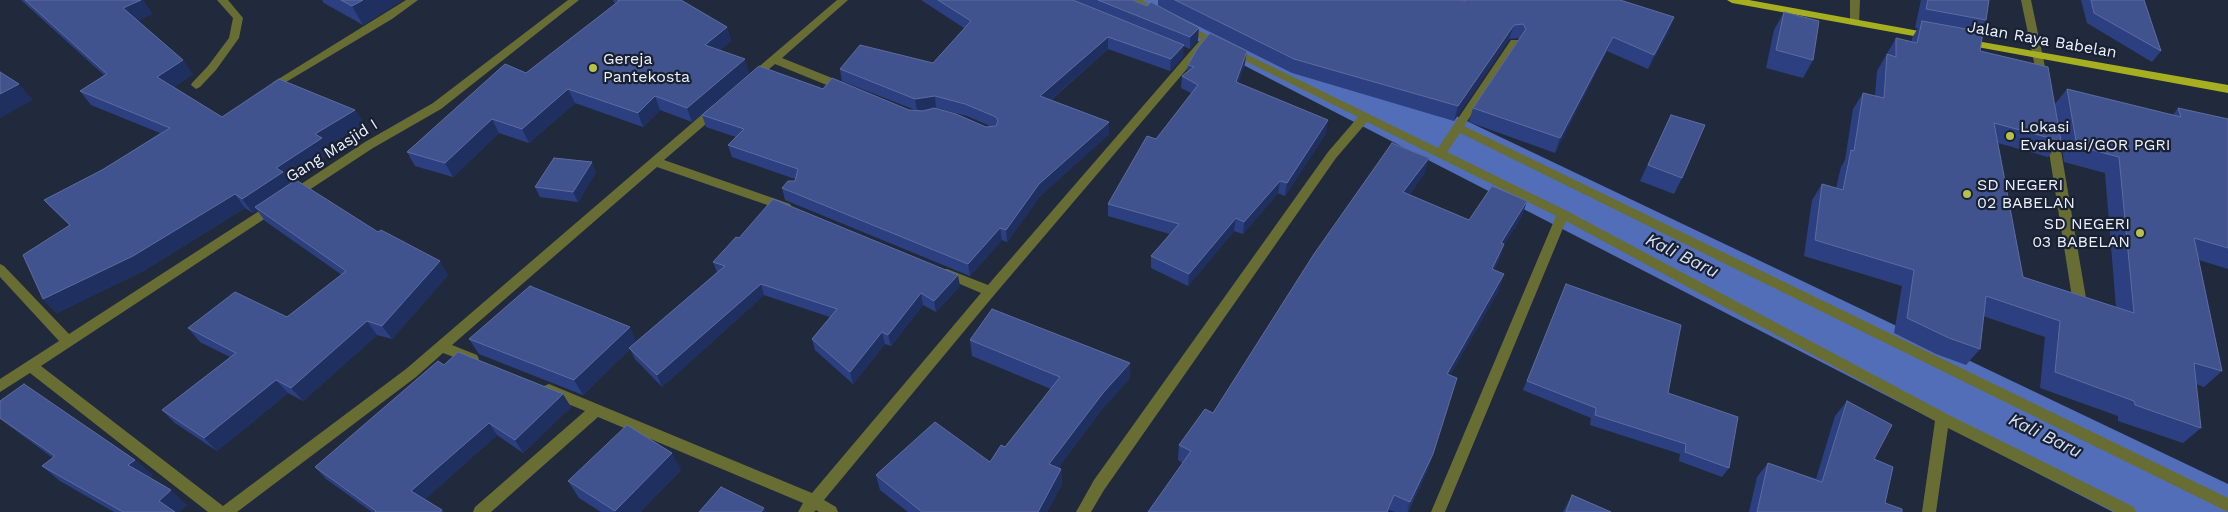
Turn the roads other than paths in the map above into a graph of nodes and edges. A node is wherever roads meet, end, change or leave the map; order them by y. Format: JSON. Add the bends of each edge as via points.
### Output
{"nodes":[{"id":1,"x":222,"y":0,"type":"edge"},
{"id":2,"x":413,"y":0,"type":"edge"},
{"id":3,"x":574,"y":0,"type":"edge"},
{"id":4,"x":843,"y":0,"type":"edge"},
{"id":5,"x":1134,"y":0,"type":"edge"},
{"id":6,"x":1732,"y":0,"type":"edge"},
{"id":7,"x":1855,"y":0,"type":"edge"},
{"id":8,"x":2026,"y":0,"type":"edge"},
{"id":9,"x":1855,"y":22,"type":"junction"},
{"id":10,"x":1207,"y":38,"type":"junction"},
{"id":11,"x":1515,"y":42,"type":"edge"},
{"id":12,"x":2039,"y":56,"type":"junction"},
{"id":13,"x":774,"y":59,"type":"junction"},
{"id":14,"x":277,"y":83,"type":"edge"},
{"id":15,"x":744,"y":84,"type":"edge"},
{"id":16,"x":196,"y":85,"type":"dead end"},
{"id":17,"x":2045,"y":89,"type":"edge"},
{"id":18,"x":2228,"y":89,"type":"edge"},
{"id":19,"x":854,"y":91,"type":"edge"},
{"id":20,"x":722,"y":104,"type":"edge"},
{"id":21,"x":1366,"y":116,"type":"junction"},
{"id":22,"x":2050,"y":118,"type":"edge"},
{"id":23,"x":1457,"y":131,"type":"junction"},
{"id":24,"x":1442,"y":152,"type":"junction"},
{"id":25,"x":656,"y":162,"type":"junction"},
{"id":26,"x":800,"y":213,"type":"edge"},
{"id":27,"x":1563,"y":214,"type":"junction"},
{"id":28,"x":934,"y":268,"type":"edge"},
{"id":29,"x":0,"y":269,"type":"edge"},
{"id":30,"x":990,"y":291,"type":"junction"},
{"id":31,"x":2081,"y":310,"type":"edge"},
{"id":32,"x":68,"y":342,"type":"junction"},
{"id":33,"x":442,"y":347,"type":"junction"},
{"id":34,"x":488,"y":365,"type":"edge"},
{"id":35,"x":31,"y":366,"type":"junction"},
{"id":36,"x":533,"y":384,"type":"edge"},
{"id":37,"x":0,"y":386,"type":"edge"},
{"id":38,"x":597,"y":409,"type":"junction"},
{"id":39,"x":1942,"y":418,"type":"junction"},
{"id":40,"x":2228,"y":505,"type":"edge"},
{"id":41,"x":810,"y":507,"type":"edge"},
{"id":42,"x":219,"y":512,"type":"edge"},
{"id":43,"x":226,"y":512,"type":"edge"},
{"id":44,"x":480,"y":512,"type":"edge"},
{"id":45,"x":832,"y":512,"type":"edge"},
{"id":46,"x":1083,"y":512,"type":"edge"},
{"id":47,"x":1438,"y":512,"type":"edge"},
{"id":48,"x":1930,"y":512,"type":"edge"},
{"id":49,"x":2129,"y":512,"type":"edge"}],
"edges":[{"from":1,"to":16,"type":"street","via":[[238,18],[234,38]]},
{"from":2,"to":14,"type":"street"},
{"from":3,"to":32,"type":"street","name":"Gang Masjid I","via":[[437,106],[369,145]]},
{"from":4,"to":13,"type":"street"},
{"from":5,"to":10,"type":"street"},
{"from":6,"to":9,"type":"main road","name":"Jalan Raya Babelan"},
{"from":7,"to":9,"type":"street"},
{"from":8,"to":12,"type":"street"},
{"from":9,"to":12,"type":"main road","name":"Jalan Raya Babelan"},
{"from":10,"to":21,"type":"street"},
{"from":10,"to":30,"type":"street","via":[[1187,53]]},
{"from":11,"to":23,"type":"street"},
{"from":12,"to":17,"type":"street"},
{"from":12,"to":18,"type":"main road","name":"Jalan Raya Babelan"},
{"from":13,"to":15,"type":"street"},
{"from":13,"to":19,"type":"street"},
{"from":20,"to":25,"type":"street"},
{"from":21,"to":24,"type":"street"},
{"from":21,"to":46,"type":"street","via":[[1332,155]]},
{"from":22,"to":31,"type":"street"},
{"from":23,"to":24,"type":"street"},
{"from":23,"to":40,"type":"street"},
{"from":24,"to":27,"type":"street"},
{"from":25,"to":26,"type":"street"},
{"from":25,"to":33,"type":"street"},
{"from":27,"to":39,"type":"street"},
{"from":27,"to":47,"type":"street"},
{"from":28,"to":30,"type":"street"},
{"from":29,"to":32,"type":"street"},
{"from":30,"to":41,"type":"street"},
{"from":32,"to":35,"type":"street","name":"Gang Masjid I"},
{"from":33,"to":34,"type":"street"},
{"from":33,"to":43,"type":"street"},
{"from":35,"to":37,"type":"street","name":"Gang Masjid I"},
{"from":35,"to":42,"type":"street"},
{"from":36,"to":38,"type":"street"},
{"from":38,"to":41,"type":"street"},
{"from":38,"to":44,"type":"street"},
{"from":39,"to":48,"type":"street"},
{"from":39,"to":49,"type":"street"},
{"from":41,"to":45,"type":"street"}]}
